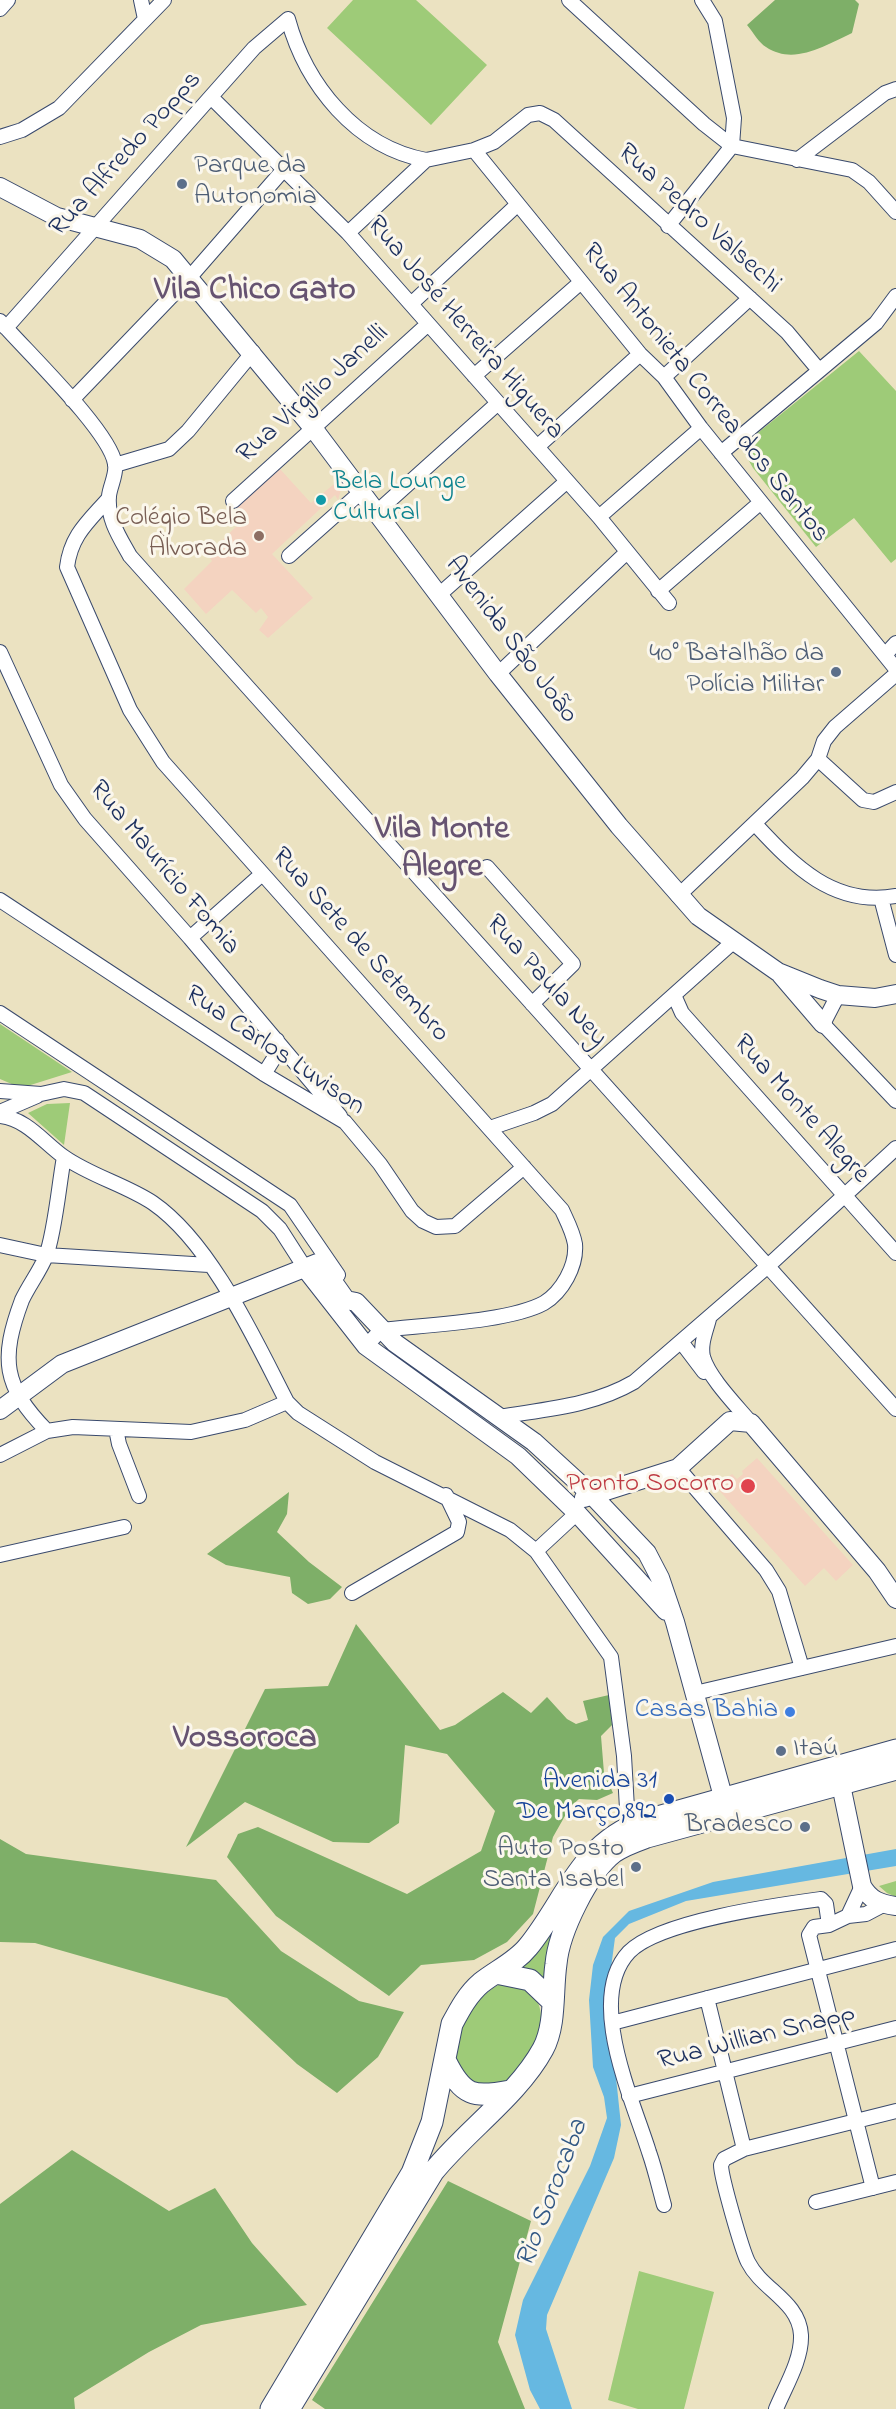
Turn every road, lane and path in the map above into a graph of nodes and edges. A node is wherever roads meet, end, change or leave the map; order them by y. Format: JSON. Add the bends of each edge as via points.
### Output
{"nodes":[{"id":1,"x":9,"y":0,"type":"edge"},
{"id":2,"x":141,"y":0,"type":"edge"},
{"id":3,"x":164,"y":0,"type":"edge"},
{"id":4,"x":569,"y":0,"type":"edge"},
{"id":5,"x":702,"y":0,"type":"edge"},
{"id":6,"x":0,"y":9,"type":"edge"},
{"id":7,"x":145,"y":19,"type":"junction"},
{"id":8,"x":896,"y":89,"type":"edge"},
{"id":9,"x":211,"y":98,"type":"junction"},
{"id":10,"x":0,"y":137,"type":"edge"},
{"id":11,"x":732,"y":146,"type":"junction"},
{"id":12,"x":474,"y":150,"type":"junction"},
{"id":13,"x":426,"y":160,"type":"junction"},
{"id":14,"x":797,"y":160,"type":"junction"},
{"id":15,"x":285,"y":168,"type":"junction"},
{"id":16,"x":0,"y":188,"type":"edge"},
{"id":17,"x":518,"y":204,"type":"junction"},
{"id":18,"x":896,"y":212,"type":"edge"},
{"id":19,"x":668,"y":226,"type":"junction"},
{"id":20,"x":94,"y":228,"type":"junction"},
{"id":21,"x":348,"y":233,"type":"junction"},
{"id":22,"x":190,"y":277,"type":"junction"},
{"id":23,"x":581,"y":282,"type":"junction"},
{"id":24,"x":896,"y":296,"type":"edge"},
{"id":25,"x":750,"y":298,"type":"junction"},
{"id":26,"x":411,"y":304,"type":"junction"},
{"id":27,"x":428,"y":324,"type":"junction"},
{"id":28,"x":3,"y":325,"type":"edge"},
{"id":29,"x":253,"y":352,"type":"junction"},
{"id":30,"x":640,"y":354,"type":"junction"},
{"id":31,"x":818,"y":369,"type":"junction"},
{"id":32,"x":474,"y":376,"type":"junction"},
{"id":33,"x":664,"y":377,"type":"junction"},
{"id":34,"x":72,"y":400,"type":"junction"},
{"id":35,"x":498,"y":403,"type":"junction"},
{"id":36,"x":313,"y":428,"type":"junction"},
{"id":37,"x":701,"y":428,"type":"junction"},
{"id":38,"x":537,"y":447,"type":"junction"},
{"id":39,"x":721,"y":453,"type":"junction"},
{"id":40,"x":115,"y":465,"type":"junction"},
{"id":41,"x":566,"y":482,"type":"junction"},
{"id":42,"x":361,"y":492,"type":"junction"},
{"id":43,"x":109,"y":498,"type":"junction"},
{"id":44,"x":233,"y":501,"type":"dead end"},
{"id":45,"x":761,"y":502,"type":"junction"},
{"id":46,"x":378,"y":511,"type":"junction"},
{"id":47,"x":599,"y":517,"type":"junction"},
{"id":48,"x":626,"y":553,"type":"junction"},
{"id":49,"x":289,"y":556,"type":"dead end"},
{"id":50,"x":658,"y":591,"type":"junction"},
{"id":51,"x":440,"y":594,"type":"junction"},
{"id":52,"x":669,"y":603,"type":"dead end"},
{"id":53,"x":896,"y":643,"type":"edge"},
{"id":54,"x":0,"y":652,"type":"edge"},
{"id":55,"x":885,"y":655,"type":"junction"},
{"id":56,"x":896,"y":672,"type":"edge"},
{"id":57,"x":498,"y":674,"type":"junction"},
{"id":58,"x":818,"y":759,"type":"junction"},
{"id":59,"x":896,"y":792,"type":"edge"},
{"id":60,"x":756,"y":825,"type":"junction"},
{"id":61,"x":487,"y":867,"type":"dead end"},
{"id":62,"x":262,"y":874,"type":"junction"},
{"id":63,"x":678,"y":896,"type":"junction"},
{"id":64,"x":896,"y":896,"type":"edge"},
{"id":65,"x":881,"y":898,"type":"junction"},
{"id":66,"x":0,"y":900,"type":"edge"},
{"id":67,"x":190,"y":938,"type":"junction"},
{"id":68,"x":733,"y":942,"type":"junction"},
{"id":69,"x":896,"y":955,"type":"edge"},
{"id":70,"x":778,"y":972,"type":"junction"},
{"id":71,"x":896,"y":994,"type":"edge"},
{"id":72,"x":674,"y":995,"type":"junction"},
{"id":73,"x":838,"y":996,"type":"junction"},
{"id":74,"x":532,"y":1004,"type":"junction"},
{"id":75,"x":0,"y":1011,"type":"edge"},
{"id":76,"x":823,"y":1024,"type":"junction"},
{"id":77,"x":277,"y":1040,"type":"junction"},
{"id":78,"x":591,"y":1069,"type":"junction"},
{"id":79,"x":264,"y":1074,"type":"junction"},
{"id":80,"x":0,"y":1091,"type":"edge"},
{"id":81,"x":41,"y":1094,"type":"junction"},
{"id":82,"x":896,"y":1101,"type":"edge"},
{"id":83,"x":0,"y":1114,"type":"edge"},
{"id":84,"x":163,"y":1119,"type":"junction"},
{"id":85,"x":345,"y":1122,"type":"junction"},
{"id":86,"x":490,"y":1128,"type":"junction"},
{"id":87,"x":143,"y":1134,"type":"junction"},
{"id":88,"x":896,"y":1148,"type":"edge"},
{"id":89,"x":64,"y":1157,"type":"junction"},
{"id":90,"x":524,"y":1167,"type":"junction"},
{"id":91,"x":845,"y":1196,"type":"junction"},
{"id":92,"x":0,"y":1245,"type":"edge"},
{"id":93,"x":896,"y":1253,"type":"edge"},
{"id":94,"x":46,"y":1255,"type":"junction"},
{"id":95,"x":209,"y":1265,"type":"junction"},
{"id":96,"x":768,"y":1266,"type":"junction"},
{"id":97,"x":304,"y":1268,"type":"junction"},
{"id":98,"x":232,"y":1298,"type":"junction"},
{"id":99,"x":356,"y":1302,"type":"junction"},
{"id":100,"x":709,"y":1319,"type":"junction"},
{"id":101,"x":416,"y":1326,"type":"junction"},
{"id":102,"x":381,"y":1330,"type":"junction"},
{"id":103,"x":682,"y":1342,"type":"junction"},
{"id":104,"x":395,"y":1343,"type":"junction"},
{"id":105,"x":366,"y":1346,"type":"junction"},
{"id":106,"x":382,"y":1360,"type":"junction"},
{"id":107,"x":9,"y":1390,"type":"edge"},
{"id":108,"x":287,"y":1402,"type":"junction"},
{"id":109,"x":896,"y":1409,"type":"edge"},
{"id":110,"x":0,"y":1410,"type":"edge"},
{"id":111,"x":730,"y":1421,"type":"junction"},
{"id":112,"x":751,"y":1423,"type":"junction"},
{"id":113,"x":488,"y":1424,"type":"junction"},
{"id":114,"x":116,"y":1429,"type":"junction"},
{"id":115,"x":47,"y":1431,"type":"junction"},
{"id":116,"x":0,"y":1455,"type":"edge"},
{"id":117,"x":678,"y":1468,"type":"junction"},
{"id":118,"x":446,"y":1495,"type":"junction"},
{"id":119,"x":139,"y":1496,"type":"dead end"},
{"id":120,"x":593,"y":1496,"type":"junction"},
{"id":121,"x":577,"y":1513,"type":"junction"},
{"id":122,"x":124,"y":1527,"type":"dead end"},
{"id":123,"x":536,"y":1551,"type":"junction"},
{"id":124,"x":0,"y":1555,"type":"edge"},
{"id":125,"x":351,"y":1593,"type":"dead end"},
{"id":126,"x":896,"y":1599,"type":"edge"},
{"id":127,"x":675,"y":1622,"type":"junction"},
{"id":128,"x":896,"y":1646,"type":"edge"},
{"id":129,"x":802,"y":1668,"type":"junction"},
{"id":130,"x":695,"y":1693,"type":"junction"},
{"id":131,"x":896,"y":1750,"type":"edge"},
{"id":132,"x":896,"y":1769,"type":"edge"},
{"id":133,"x":826,"y":1783,"type":"junction"},
{"id":134,"x":726,"y":1807,"type":"junction"},
{"id":135,"x":628,"y":1826,"type":"junction"},
{"id":136,"x":861,"y":1883,"type":"junction"},
{"id":137,"x":890,"y":1905,"type":"edge"},
{"id":138,"x":848,"y":1916,"type":"junction"},
{"id":139,"x":829,"y":1925,"type":"junction"},
{"id":140,"x":896,"y":1949,"type":"edge"},
{"id":141,"x":817,"y":1970,"type":"junction"},
{"id":142,"x":496,"y":1973,"type":"junction"},
{"id":143,"x":707,"y":1998,"type":"junction"},
{"id":144,"x":553,"y":2002,"type":"junction"},
{"id":145,"x":612,"y":2023,"type":"junction"},
{"id":146,"x":896,"y":2028,"type":"edge"},
{"id":147,"x":836,"y":2043,"type":"junction"},
{"id":148,"x":446,"y":2062,"type":"junction"},
{"id":149,"x":725,"y":2072,"type":"junction"},
{"id":150,"x":510,"y":2091,"type":"junction"},
{"id":151,"x":629,"y":2096,"type":"junction"},
{"id":152,"x":896,"y":2111,"type":"edge"},
{"id":153,"x":855,"y":2121,"type":"junction"},
{"id":154,"x":744,"y":2149,"type":"junction"},
{"id":155,"x":896,"y":2182,"type":"edge"},
{"id":156,"x":873,"y":2188,"type":"junction"},
{"id":157,"x":816,"y":2202,"type":"dead end"},
{"id":158,"x":664,"y":2205,"type":"dead end"},
{"id":159,"x":271,"y":2409,"type":"edge"},
{"id":160,"x":288,"y":2409,"type":"edge"},
{"id":161,"x":776,"y":2409,"type":"edge"}],
"edges":[{"from":1,"to":6,"type":"street"},
{"from":2,"to":7,"type":"street"},
{"from":3,"to":7,"type":"street"},
{"from":4,"to":11,"type":"street"},
{"from":5,"to":11,"type":"street","via":[[715,21],[734,118]]},
{"from":7,"to":10,"type":"street","via":[[59,108],[22,130]]},
{"from":8,"to":14,"type":"street","via":[[885,93]]},
{"from":9,"to":13,"type":"street","name":"Rua Alfredo Popps","via":[[254,48],[288,19],[313,80],[341,114],[383,145]]},
{"from":9,"to":15,"type":"street","name":"Rua José Herreira Higuera"},
{"from":9,"to":20,"type":"street","name":"Rua Alfredo Popps"},
{"from":11,"to":14,"type":"street"},
{"from":11,"to":19,"type":"street"},
{"from":12,"to":13,"type":"street"},
{"from":12,"to":17,"type":"street","name":"Rua Antonieta Correa dos Santos"},
{"from":12,"to":19,"type":"street","name":"Rua Pedro Valsechi","via":[[494,142],[528,116],[540,113],[554,120]]},
{"from":13,"to":21,"type":"street"},
{"from":14,"to":18,"type":"street","via":[[852,170],[869,182]]},
{"from":15,"to":21,"type":"street","name":"Rua José Herreira Higuera"},
{"from":15,"to":22,"type":"street"},
{"from":16,"to":20,"type":"main road","name":"Avenida São João","via":[[57,217]]},
{"from":17,"to":23,"type":"street","name":"Rua Antonieta Correa dos Santos"},
{"from":17,"to":26,"type":"street"},
{"from":19,"to":25,"type":"street","name":"Rua Pedro Valsechi"},
{"from":20,"to":22,"type":"main road","name":"Avenida São João","via":[[140,239],[173,259]]},
{"from":20,"to":28,"type":"street","name":"Rua Alfredo Popps"},
{"from":21,"to":26,"type":"street","name":"Rua José Herreira Higuera"},
{"from":22,"to":29,"type":"main road","name":"Avenida São João"},
{"from":22,"to":34,"type":"street"},
{"from":23,"to":30,"type":"street","name":"Rua Antonieta Correa dos Santos"},
{"from":23,"to":32,"type":"street"},
{"from":24,"to":31,"type":"street","via":[[876,323]]},
{"from":25,"to":31,"type":"street","name":"Rua Pedro Valsechi","via":[[787,332]]},
{"from":25,"to":33,"type":"street"},
{"from":26,"to":27,"type":"street","name":"Rua José Herreira Higuera"},
{"from":27,"to":32,"type":"street","name":"Rua José Herreira Higuera"},
{"from":27,"to":36,"type":"street","name":"Rua Virgílio Janelli"},
{"from":28,"to":34,"type":"street"},
{"from":29,"to":36,"type":"main road","name":"Avenida São João"},
{"from":29,"to":40,"type":"street","via":[[169,449]]},
{"from":30,"to":33,"type":"street","name":"Rua Antonieta Correa dos Santos"},
{"from":30,"to":38,"type":"street"},
{"from":31,"to":39,"type":"street"},
{"from":32,"to":35,"type":"street","name":"Rua José Herreira Higuera"},
{"from":33,"to":37,"type":"street","name":"Rua Antonieta Correa dos Santos"},
{"from":34,"to":40,"type":"street","via":[[107,445]]},
{"from":35,"to":38,"type":"street","name":"Rua José Herreira Higuera"},
{"from":35,"to":46,"type":"street"},
{"from":36,"to":42,"type":"main road","name":"Avenida São João"},
{"from":36,"to":44,"type":"street","name":"Rua Virgílio Janelli"},
{"from":37,"to":39,"type":"street","name":"Rua Antonieta Correa dos Santos"},
{"from":37,"to":47,"type":"street"},
{"from":38,"to":41,"type":"street","name":"Rua José Herreira Higuera"},
{"from":39,"to":45,"type":"street","name":"Rua Antonieta Correa dos Santos"},
{"from":40,"to":43,"type":"street","name":"Rua Paula Ney"},
{"from":41,"to":47,"type":"street","name":"Rua José Herreira Higuera"},
{"from":41,"to":51,"type":"street"},
{"from":42,"to":46,"type":"main road","name":"Avenida São João"},
{"from":42,"to":49,"type":"street"},
{"from":43,"to":62,"type":"street","name":"Rua Sete de Setembro","via":[[69,548],[67,567],[140,729],[163,762]]},
{"from":43,"to":74,"type":"street","name":"Rua Paula Ney","via":[[113,526],[130,556]]},
{"from":45,"to":50,"type":"street"},
{"from":45,"to":55,"type":"street","name":"Rua Antonieta Correa dos Santos"},
{"from":46,"to":51,"type":"main road","name":"Avenida São João"},
{"from":47,"to":48,"type":"street","name":"Rua José Herreira Higuera"},
{"from":48,"to":50,"type":"street","name":"Rua José Herreira Higuera"},
{"from":48,"to":57,"type":"street"},
{"from":50,"to":52,"type":"street","name":"Rua José Herreira Higuera"},
{"from":51,"to":57,"type":"main road","name":"Avenida São João"},
{"from":53,"to":55,"type":"street"},
{"from":54,"to":67,"type":"street","name":"Rua Maurício Fomia","via":[[61,785],[85,819]]},
{"from":55,"to":56,"type":"street","name":"Rua Antonieta Correa dos Santos"},
{"from":56,"to":58,"type":"street","via":[[835,727],[824,741]]},
{"from":57,"to":63,"type":"main road","name":"Avenida São João"},
{"from":58,"to":59,"type":"street","via":[[863,800],[874,802]]},
{"from":58,"to":60,"type":"street"},
{"from":60,"to":63,"type":"street"},
{"from":60,"to":65,"type":"street","via":[[790,862],[821,885],[844,894]]},
{"from":61,"to":74,"type":"street","via":[[573,964]]},
{"from":62,"to":67,"type":"street"},
{"from":62,"to":86,"type":"street","name":"Rua Sete de Setembro"},
{"from":63,"to":68,"type":"main road","name":"Avenida São João"},
{"from":64,"to":65,"type":"street"},
{"from":65,"to":69,"type":"street"},
{"from":66,"to":79,"type":"street","name":"Rua Carlos Luvison"},
{"from":67,"to":77,"type":"street","name":"Rua Maurício Fomia"},
{"from":68,"to":70,"type":"main road","name":"Avenida São João"},
{"from":68,"to":72,"type":"street"},
{"from":70,"to":73,"type":"main road","name":"Avenida São João"},
{"from":70,"to":76,"type":"main road"},
{"from":71,"to":73,"type":"main road","name":"Avenida São João","via":[[875,998]]},
{"from":72,"to":78,"type":"street"},
{"from":72,"to":91,"type":"street","name":"Rua Monte Alegre","via":[[682,1013]]},
{"from":73,"to":76,"type":"street"},
{"from":74,"to":78,"type":"street","name":"Rua Paula Ney"},
{"from":75,"to":84,"type":"street"},
{"from":76,"to":82,"type":"street"},
{"from":77,"to":79,"type":"street","via":[[276,1055]]},
{"from":77,"to":85,"type":"street","name":"Rua Maurício Fomia"},
{"from":78,"to":86,"type":"street","via":[[552,1104]]},
{"from":78,"to":96,"type":"street","name":"Rua Paula Ney"},
{"from":79,"to":85,"type":"street","name":"Rua Carlos Luvison"},
{"from":80,"to":81,"type":"street"},
{"from":81,"to":83,"type":"street"},
{"from":81,"to":87,"type":"street","via":[[64,1089],[84,1093]]},
{"from":83,"to":89,"type":"street","via":[[21,1121]]},
{"from":84,"to":87,"type":"street","via":[[162,1131]]},
{"from":84,"to":99,"type":"street","via":[[290,1205]]},
{"from":85,"to":90,"type":"street","name":"Rua Carlos Luvison","via":[[412,1211],[436,1227],[454,1226]]},
{"from":86,"to":90,"type":"street","name":"Rua Sete de Setembro"},
{"from":87,"to":97,"type":"street","via":[[262,1211],[280,1229]]},
{"from":88,"to":91,"type":"street"},
{"from":89,"to":94,"type":"street"},
{"from":89,"to":95,"type":"street","via":[[153,1203],[176,1222]]},
{"from":90,"to":101,"type":"street","name":"Rua Sete de Setembro","via":[[562,1210],[572,1233],[572,1266],[560,1289],[527,1310]]},
{"from":91,"to":93,"type":"street","name":"Rua Monte Alegre"},
{"from":91,"to":96,"type":"street"},
{"from":92,"to":94,"type":"street"},
{"from":94,"to":95,"type":"street"},
{"from":94,"to":107,"type":"street","via":[[22,1302],[6,1347]]},
{"from":95,"to":98,"type":"street"},
{"from":96,"to":100,"type":"street"},
{"from":96,"to":109,"type":"street","name":"Rua Paula Ney"},
{"from":97,"to":98,"type":"main road"},
{"from":97,"to":99,"type":"main road","via":[[317,1263],[322,1266],[346,1300]]},
{"from":97,"to":105,"type":"main road"},
{"from":98,"to":107,"type":"main road","via":[[62,1364]]},
{"from":98,"to":108,"type":"street"},
{"from":99,"to":102,"type":"main road"},
{"from":100,"to":103,"type":"street"},
{"from":100,"to":112,"type":"street","via":[[702,1343],[703,1357]]},
{"from":101,"to":102,"type":"street","name":"Rua Sete de Setembro"},
{"from":101,"to":104,"type":"street"},
{"from":102,"to":104,"type":"main road"},
{"from":102,"to":105,"type":"street"},
{"from":103,"to":111,"type":"street","via":[[725,1400]]},
{"from":103,"to":113,"type":"street","via":[[614,1394]]},
{"from":104,"to":106,"type":"street"},
{"from":104,"to":113,"type":"main road"},
{"from":105,"to":106,"type":"main road"},
{"from":106,"to":113,"type":"main road","via":[[422,1388]]},
{"from":107,"to":110,"type":"main road"},
{"from":107,"to":115,"type":"street"},
{"from":108,"to":114,"type":"street","via":[[245,1420],[210,1429]]},
{"from":108,"to":118,"type":"street","via":[[375,1462]]},
{"from":111,"to":112,"type":"main road"},
{"from":111,"to":117,"type":"main road"},
{"from":112,"to":126,"type":"main road","via":[[877,1571]]},
{"from":113,"to":120,"type":"main road","via":[[534,1442]]},
{"from":113,"to":121,"type":"main road"},
{"from":114,"to":115,"type":"street"},
{"from":114,"to":119,"type":"street"},
{"from":115,"to":116,"type":"street"},
{"from":117,"to":120,"type":"main road"},
{"from":117,"to":129,"type":"street","via":[[766,1570],[779,1591]]},
{"from":118,"to":123,"type":"street","via":[[510,1530]]},
{"from":118,"to":125,"type":"street","via":[[459,1522],[457,1532]]},
{"from":120,"to":121,"type":"main road","via":[[582,1500]]},
{"from":120,"to":127,"type":"main road","via":[[647,1552]]},
{"from":121,"to":123,"type":"street"},
{"from":121,"to":127,"type":"main road"},
{"from":122,"to":124,"type":"street"},
{"from":123,"to":135,"type":"street","via":[[611,1657],[624,1756]]},
{"from":127,"to":130,"type":"main road"},
{"from":128,"to":129,"type":"street"},
{"from":129,"to":130,"type":"street"},
{"from":130,"to":134,"type":"main road"},
{"from":131,"to":133,"type":"highway"},
{"from":132,"to":133,"type":"highway"},
{"from":133,"to":134,"type":"highway"},
{"from":133,"to":136,"type":"main road","via":[[854,1846]]},
{"from":134,"to":135,"type":"highway"},
{"from":134,"to":144,"type":"highway","via":[[648,1837],[615,1852],[604,1862],[589,1882],[562,1938]]},
{"from":135,"to":142,"type":"highway","via":[[586,1859],[528,1947]]},
{"from":136,"to":137,"type":"main road","via":[[868,1897]]},
{"from":136,"to":138,"type":"street"},
{"from":137,"to":138,"type":"street"},
{"from":138,"to":139,"type":"street"},
{"from":139,"to":141,"type":"street","via":[[810,1930]]},
{"from":139,"to":145,"type":"street","via":[[826,1904],[821,1899],[762,1907],[653,1937],[631,1950],[619,1965],[613,1988]]},
{"from":140,"to":141,"type":"street"},
{"from":141,"to":143,"type":"street"},
{"from":141,"to":147,"type":"street"},
{"from":142,"to":144,"type":"highway","via":[[530,1980]]},
{"from":142,"to":148,"type":"highway","via":[[480,1984],[459,2010],[452,2024]]},
{"from":143,"to":145,"type":"street"},
{"from":143,"to":149,"type":"street"},
{"from":144,"to":150,"type":"highway","via":[[544,2046]]},
{"from":145,"to":151,"type":"street"},
{"from":146,"to":147,"type":"street","name":"Rua Willian Snapp"},
{"from":147,"to":149,"type":"street","name":"Rua Willian Snapp"},
{"from":147,"to":153,"type":"street"},
{"from":148,"to":150,"type":"highway","via":[[456,2081],[473,2094]]},
{"from":148,"to":159,"type":"highway","via":[[432,2122],[412,2172]]},
{"from":149,"to":151,"type":"street","name":"Rua Willian Snapp"},
{"from":149,"to":154,"type":"street"},
{"from":150,"to":160,"type":"highway","via":[[433,2172]]},
{"from":151,"to":158,"type":"street"},
{"from":152,"to":153,"type":"street"},
{"from":153,"to":154,"type":"street"},
{"from":153,"to":156,"type":"street"},
{"from":154,"to":161,"type":"street","via":[[724,2159],[721,2172],[748,2262],[758,2277],[790,2305],[801,2332],[801,2348]]},
{"from":155,"to":156,"type":"street"},
{"from":156,"to":157,"type":"street"}]}
